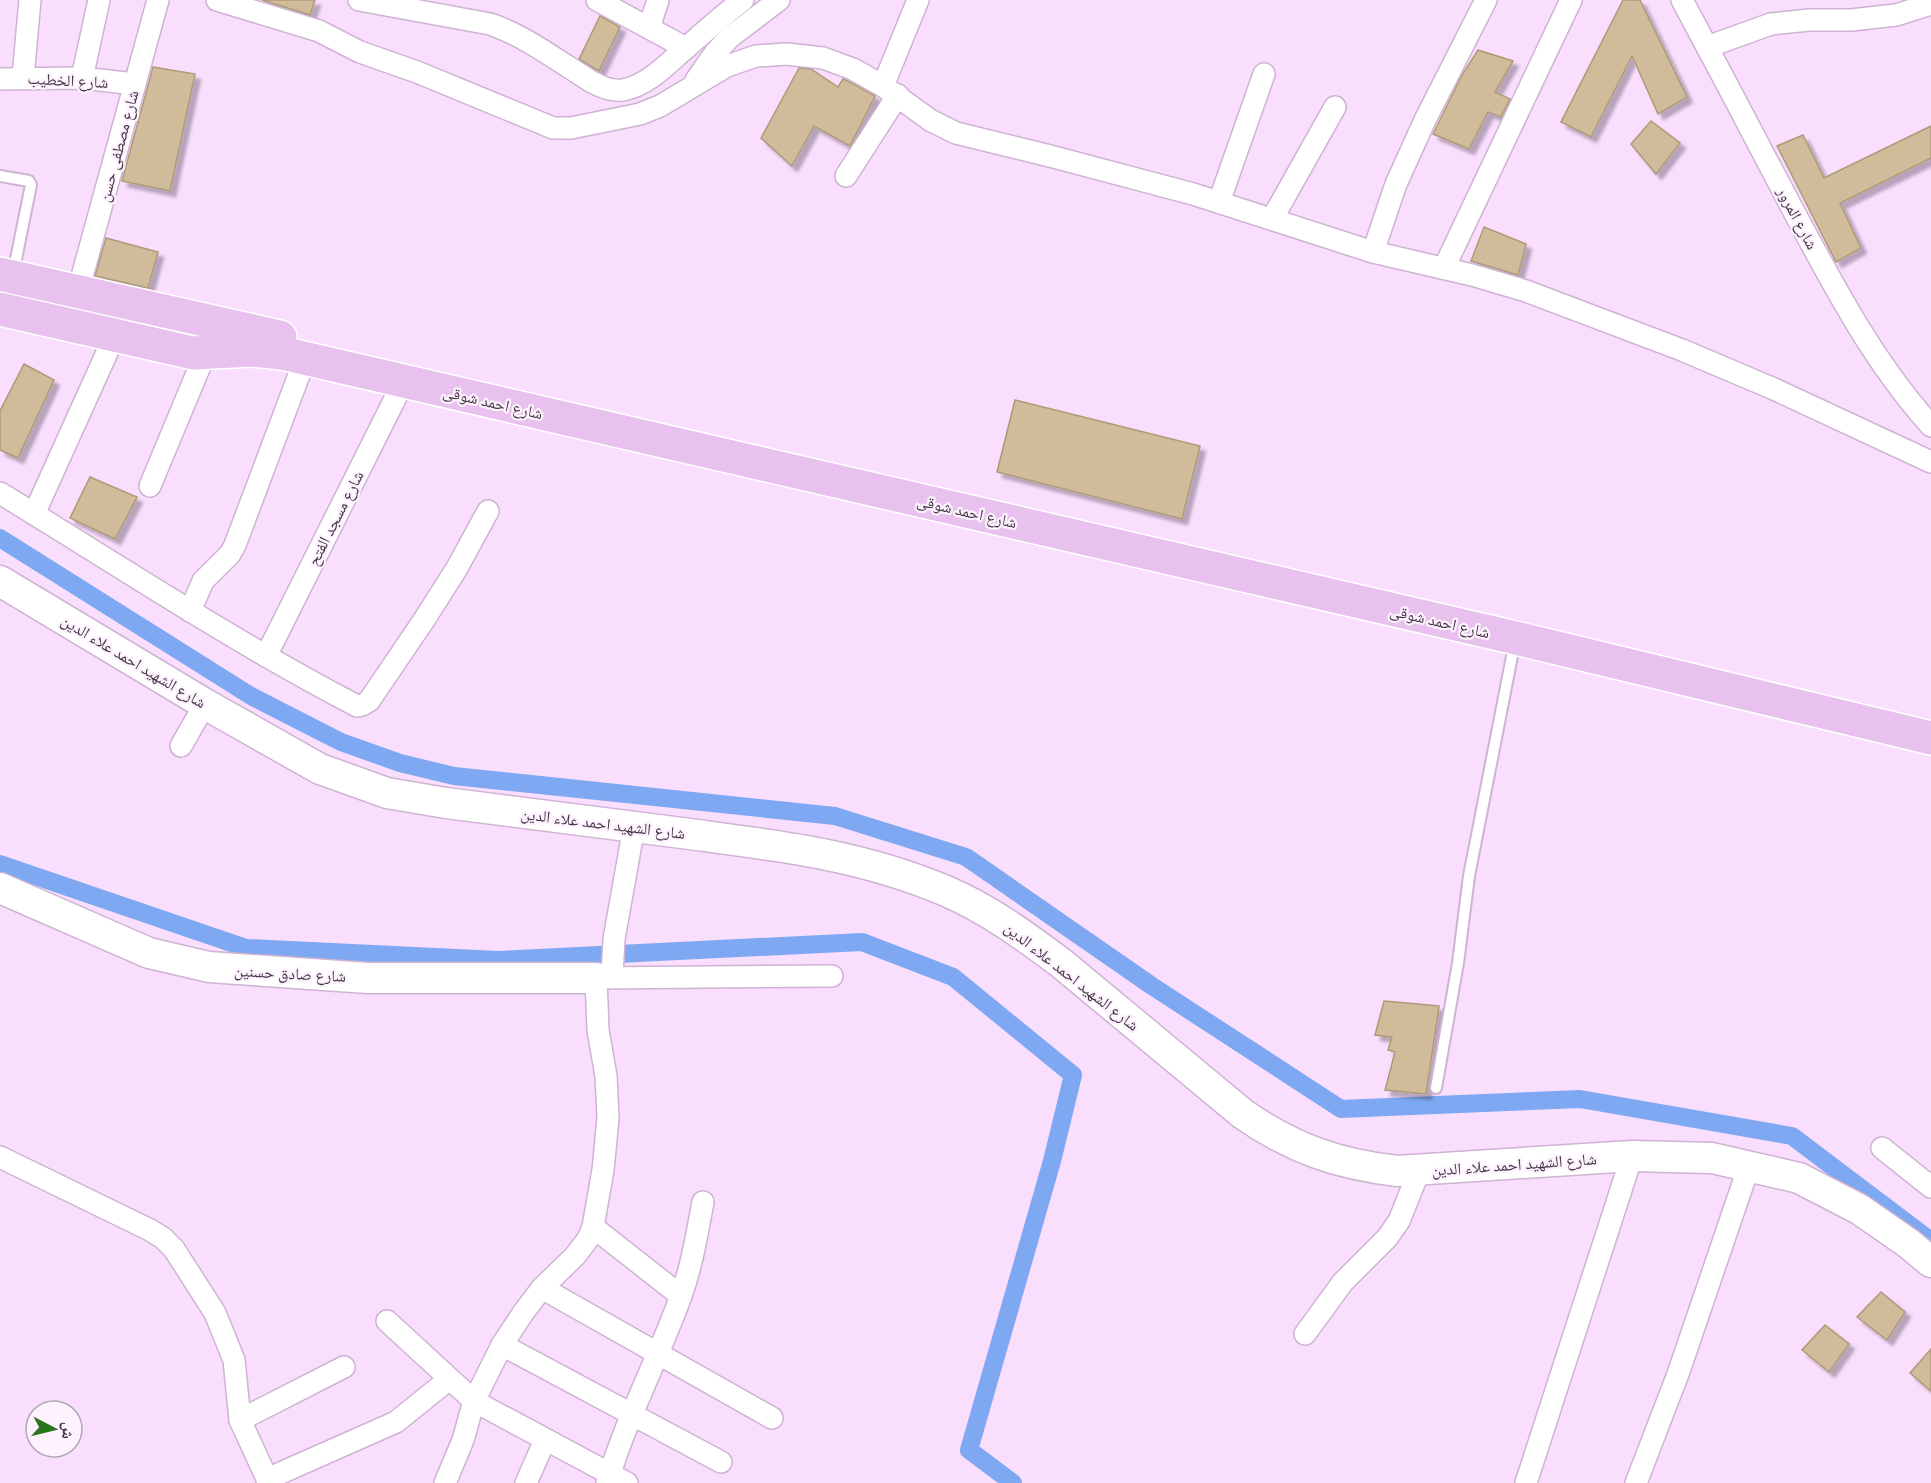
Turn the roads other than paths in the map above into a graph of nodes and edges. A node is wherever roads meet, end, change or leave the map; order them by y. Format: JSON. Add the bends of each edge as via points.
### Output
{"nodes":[{"id":1,"x":30,"y":0,"type":"edge"},
{"id":2,"x":99,"y":0,"type":"edge"},
{"id":3,"x":158,"y":0,"type":"edge"},
{"id":4,"x":217,"y":0,"type":"edge"},
{"id":5,"x":358,"y":0,"type":"edge"},
{"id":6,"x":597,"y":0,"type":"edge"},
{"id":7,"x":658,"y":0,"type":"edge"},
{"id":8,"x":743,"y":0,"type":"edge"},
{"id":9,"x":779,"y":0,"type":"edge"},
{"id":10,"x":918,"y":0,"type":"edge"},
{"id":11,"x":1486,"y":0,"type":"edge"},
{"id":12,"x":1571,"y":0,"type":"edge"},
{"id":13,"x":1682,"y":0,"type":"edge"},
{"id":14,"x":1931,"y":4,"type":"edge"},
{"id":15,"x":649,"y":28,"type":"junction"},
{"id":16,"x":1707,"y":46,"type":"junction"},
{"id":17,"x":686,"y":48,"type":"junction"},
{"id":18,"x":1264,"y":74,"type":"dead end"},
{"id":19,"x":23,"y":77,"type":"junction"},
{"id":20,"x":82,"y":78,"type":"junction"},
{"id":21,"x":0,"y":79,"type":"edge"},
{"id":22,"x":135,"y":84,"type":"junction"},
{"id":23,"x":692,"y":86,"type":"junction"},
{"id":24,"x":891,"y":90,"type":"junction"},
{"id":25,"x":1335,"y":107,"type":"dead end"},
{"id":26,"x":0,"y":176,"type":"edge"},
{"id":27,"x":846,"y":176,"type":"dead end"},
{"id":28,"x":1219,"y":202,"type":"junction"},
{"id":29,"x":1272,"y":219,"type":"junction"},
{"id":30,"x":1373,"y":252,"type":"junction"},
{"id":31,"x":1444,"y":268,"type":"junction"},
{"id":32,"x":6,"y":276,"type":"edge"},
{"id":33,"x":78,"y":291,"type":"junction"},
{"id":34,"x":0,"y":309,"type":"edge"},
{"id":35,"x":189,"y":317,"type":"junction"},
{"id":36,"x":115,"y":335,"type":"junction"},
{"id":37,"x":193,"y":352,"type":"junction"},
{"id":38,"x":305,"y":359,"type":"junction"},
{"id":39,"x":404,"y":381,"type":"junction"},
{"id":40,"x":1931,"y":426,"type":"edge"},
{"id":41,"x":1931,"y":462,"type":"edge"},
{"id":42,"x":150,"y":486,"type":"dead end"},
{"id":43,"x":0,"y":493,"type":"edge"},
{"id":44,"x":488,"y":510,"type":"dead end"},
{"id":45,"x":34,"y":514,"type":"junction"},
{"id":46,"x":1,"y":585,"type":"edge"},
{"id":47,"x":190,"y":611,"type":"junction"},
{"id":48,"x":1516,"y":638,"type":"junction"},
{"id":49,"x":266,"y":656,"type":"junction"},
{"id":50,"x":205,"y":704,"type":"junction"},
{"id":51,"x":1931,"y":715,"type":"edge"},
{"id":52,"x":1931,"y":738,"type":"edge"},
{"id":53,"x":181,"y":746,"type":"dead end"},
{"id":54,"x":634,"y":827,"type":"junction"},
{"id":55,"x":0,"y":888,"type":"edge"},
{"id":56,"x":607,"y":973,"type":"junction"},
{"id":57,"x":832,"y":976,"type":"dead end"},
{"id":58,"x":1436,"y":1088,"type":"dead end"},
{"id":59,"x":1882,"y":1148,"type":"dead end"},
{"id":60,"x":1632,"y":1156,"type":"junction"},
{"id":61,"x":0,"y":1157,"type":"edge"},
{"id":62,"x":1749,"y":1166,"type":"junction"},
{"id":63,"x":1419,"y":1171,"type":"junction"},
{"id":64,"x":1931,"y":1186,"type":"edge"},
{"id":65,"x":703,"y":1202,"type":"dead end"},
{"id":66,"x":593,"y":1227,"type":"junction"},
{"id":67,"x":1931,"y":1262,"type":"edge"},
{"id":68,"x":542,"y":1288,"type":"junction"},
{"id":69,"x":681,"y":1296,"type":"junction"},
{"id":70,"x":387,"y":1321,"type":"dead end"},
{"id":71,"x":1305,"y":1334,"type":"dead end"},
{"id":72,"x":502,"y":1345,"type":"junction"},
{"id":73,"x":659,"y":1354,"type":"junction"},
{"id":74,"x":344,"y":1368,"type":"dead end"},
{"id":75,"x":448,"y":1380,"type":"junction"},
{"id":76,"x":474,"y":1401,"type":"junction"},
{"id":77,"x":633,"y":1415,"type":"junction"},
{"id":78,"x":772,"y":1418,"type":"dead end"},
{"id":79,"x":240,"y":1420,"type":"junction"},
{"id":80,"x":545,"y":1440,"type":"junction"},
{"id":81,"x":721,"y":1462,"type":"dead end"},
{"id":82,"x":615,"y":1480,"type":"edge"},
{"id":83,"x":268,"y":1481,"type":"edge"},
{"id":84,"x":1532,"y":1481,"type":"edge"},
{"id":85,"x":445,"y":1483,"type":"edge"},
{"id":86,"x":526,"y":1483,"type":"edge"},
{"id":87,"x":1636,"y":1483,"type":"edge"}],
"edges":[{"from":1,"to":19,"type":"street"},
{"from":2,"to":20,"type":"street"},
{"from":3,"to":22,"type":"street","name":"شارع مصطفى حسن"},
{"from":4,"to":23,"type":"street","via":[[319,31],[360,52],[553,128],[640,114]]},
{"from":5,"to":17,"type":"street","via":[[490,24],[517,35],[589,81],[621,91],[640,85]]},
{"from":6,"to":15,"type":"street"},
{"from":7,"to":15,"type":"street"},
{"from":8,"to":17,"type":"street"},
{"from":9,"to":23,"type":"street","via":[[729,38]]},
{"from":10,"to":24,"type":"street"},
{"from":11,"to":30,"type":"street","via":[[1396,184]]},
{"from":12,"to":31,"type":"street"},
{"from":13,"to":16,"type":"street","name":"شارع المرور"},
{"from":14,"to":16,"type":"street","via":[[1896,15],[1771,24]]},
{"from":15,"to":17,"type":"street"},
{"from":16,"to":40,"type":"street","name":"شارع المرور","via":[[1862,336]]},
{"from":18,"to":28,"type":"street"},
{"from":19,"to":20,"type":"street","name":"شارع الخطيب"},
{"from":19,"to":21,"type":"street","name":"شارع الخطيب"},
{"from":20,"to":22,"type":"street","name":"شارع الخطيب"},
{"from":22,"to":33,"type":"street","name":"شارع مصطفى حسن"},
{"from":23,"to":24,"type":"street","via":[[727,66],[756,56],[787,54],[823,58]]},
{"from":24,"to":27,"type":"street"},
{"from":24,"to":28,"type":"street","via":[[930,120],[956,133]]},
{"from":25,"to":29,"type":"street"},
{"from":26,"to":32,"type":"lane","via":[[29,181],[31,185]]},
{"from":28,"to":29,"type":"street"},
{"from":29,"to":30,"type":"street"},
{"from":30,"to":31,"type":"street"},
{"from":31,"to":41,"type":"street","via":[[1526,291],[1682,350]]},
{"from":32,"to":33,"type":"main road","name":"شارع احمد شوقى"},
{"from":33,"to":35,"type":"main road","name":"شارع احمد شوقى"},
{"from":34,"to":36,"type":"main road","name":"شارع احمد شوقى"},
{"from":35,"to":37,"type":"main road"},
{"from":35,"to":51,"type":"main road","name":"شارع احمد شوقى"},
{"from":36,"to":37,"type":"main road","name":"شارع احمد شوقى"},
{"from":36,"to":45,"type":"street"},
{"from":37,"to":38,"type":"main road","name":"شارع احمد شوقى","via":[[252,350]]},
{"from":37,"to":42,"type":"street"},
{"from":38,"to":39,"type":"main road","name":"شارع احمد شوقى"},
{"from":38,"to":47,"type":"street","via":[[235,545],[203,581]]},
{"from":39,"to":48,"type":"main road","name":"شارع احمد شوقى"},
{"from":39,"to":49,"type":"street","name":"شارع مسجد الفتح"},
{"from":43,"to":45,"type":"street"},
{"from":44,"to":49,"type":"street","via":[[457,568],[369,701],[357,706]]},
{"from":45,"to":47,"type":"street"},
{"from":46,"to":50,"type":"main road","name":"شارع الشهيد احمد علاء الدين"},
{"from":47,"to":49,"type":"street"},
{"from":48,"to":52,"type":"main road","name":"شارع احمد شوقى"},
{"from":48,"to":58,"type":"lane","via":[[1469,876]]},
{"from":50,"to":53,"type":"street"},
{"from":50,"to":54,"type":"main road","name":"شارع الشهيد احمد علاء الدين","via":[[320,769],[387,793]]},
{"from":54,"to":56,"type":"street"},
{"from":54,"to":63,"type":"main road","name":"شارع الشهيد احمد علاء الدين","via":[[825,853],[948,892],[987,911],[1053,958],[1268,1131],[1330,1159],[1365,1168]]},
{"from":55,"to":56,"type":"main road","name":"شارع صادق حسنين","via":[[149,953],[209,967],[368,978]]},
{"from":56,"to":57,"type":"street"},
{"from":56,"to":66,"type":"street","via":[[598,1030],[608,1118]]},
{"from":59,"to":64,"type":"street"},
{"from":60,"to":62,"type":"main road","name":"شارع الشهيد احمد علاء الدين","via":[[1712,1158]]},
{"from":60,"to":63,"type":"main road","name":"شارع الشهيد احمد علاء الدين"},
{"from":60,"to":84,"type":"street"},
{"from":61,"to":79,"type":"street","via":[[150,1230],[174,1249],[226,1337],[234,1360]]},
{"from":62,"to":67,"type":"main road","name":"شارع الشهيد احمد علاء الدين","via":[[1799,1178],[1858,1209]]},
{"from":62,"to":87,"type":"street"},
{"from":63,"to":71,"type":"street","via":[[1399,1221],[1343,1282]]},
{"from":65,"to":69,"type":"street"},
{"from":66,"to":68,"type":"street","via":[[575,1256]]},
{"from":66,"to":69,"type":"street"},
{"from":68,"to":72,"type":"street"},
{"from":68,"to":73,"type":"street"},
{"from":69,"to":73,"type":"street"},
{"from":70,"to":75,"type":"street"},
{"from":72,"to":76,"type":"street"},
{"from":72,"to":77,"type":"street"},
{"from":73,"to":77,"type":"street"},
{"from":73,"to":78,"type":"street"},
{"from":74,"to":79,"type":"street"},
{"from":75,"to":76,"type":"street"},
{"from":75,"to":83,"type":"street","via":[[396,1422]]},
{"from":76,"to":80,"type":"street"},
{"from":76,"to":85,"type":"street"},
{"from":77,"to":81,"type":"street"},
{"from":77,"to":82,"type":"street"},
{"from":79,"to":83,"type":"street"},
{"from":80,"to":82,"type":"street"},
{"from":80,"to":86,"type":"street"}]}
